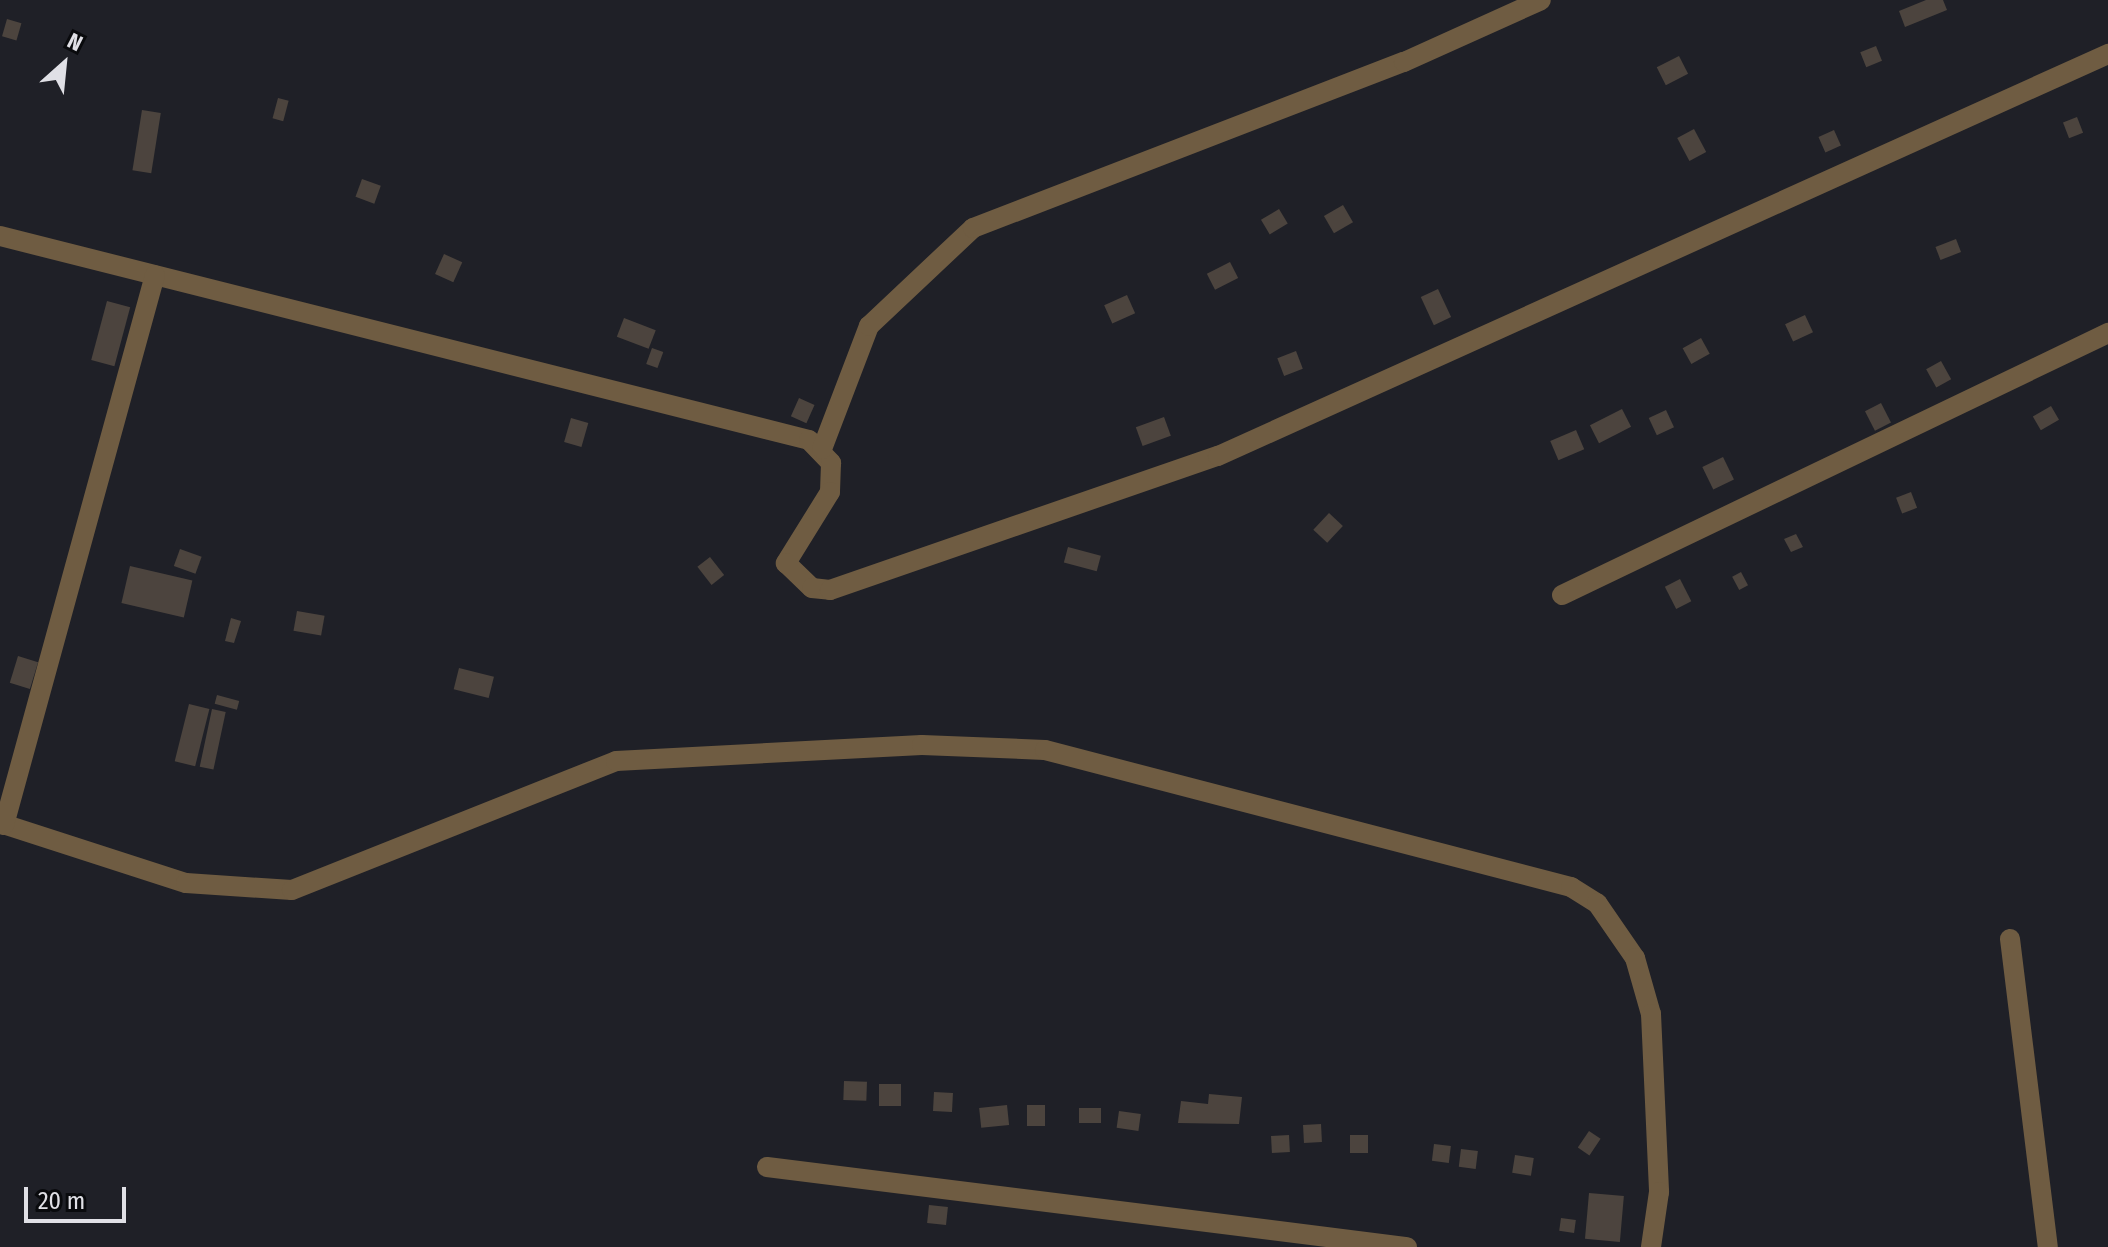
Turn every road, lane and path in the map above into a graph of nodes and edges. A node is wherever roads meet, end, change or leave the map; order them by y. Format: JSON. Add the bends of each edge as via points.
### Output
{"nodes":[{"id":1,"x":1541,"y":0,"type":"edge"},
{"id":2,"x":2108,"y":54,"type":"edge"},
{"id":3,"x":0,"y":236,"type":"edge"},
{"id":4,"x":155,"y":275,"type":"junction"},
{"id":5,"x":2108,"y":333,"type":"edge"},
{"id":6,"x":822,"y":449,"type":"junction"},
{"id":7,"x":1562,"y":595,"type":"dead end"},
{"id":8,"x":2,"y":824,"type":"edge"},
{"id":9,"x":2010,"y":939,"type":"dead end"},
{"id":10,"x":767,"y":1167,"type":"dead end"},
{"id":11,"x":1407,"y":1247,"type":"edge"},
{"id":12,"x":1651,"y":1247,"type":"edge"},
{"id":13,"x":2048,"y":1247,"type":"edge"}],
"edges":[{"from":1,"to":6,"type":"street","via":[[1404,62],[973,228],[869,326]]},
{"from":2,"to":6,"type":"street","via":[[1218,456],[830,590],[800,581],[786,563],[830,492],[831,463]]},
{"from":3,"to":4,"type":"street"},
{"from":4,"to":6,"type":"street"},
{"from":4,"to":8,"type":"street"},
{"from":5,"to":7,"type":"street"},
{"from":8,"to":12,"type":"street","via":[[186,883],[292,890],[616,761],[922,745],[1045,750],[1571,887],[1597,903],[1635,958],[1651,1014],[1659,1192]]},
{"from":9,"to":13,"type":"street"},
{"from":10,"to":11,"type":"street"}]}
